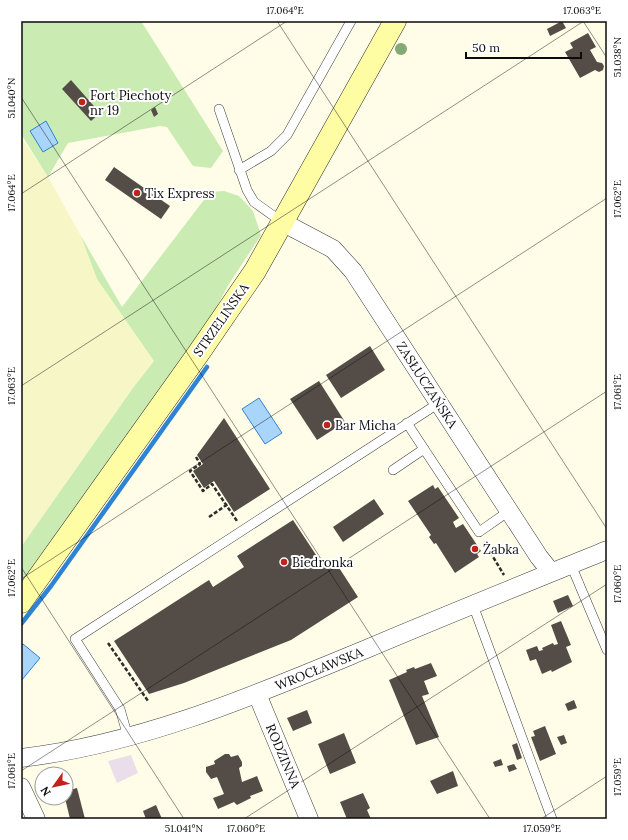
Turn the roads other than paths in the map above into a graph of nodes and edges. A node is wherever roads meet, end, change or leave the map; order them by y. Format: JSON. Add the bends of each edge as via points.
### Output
{"nodes":[{"id":1,"x":351,"y":21,"type":"edge"},
{"id":2,"x":395,"y":21,"type":"edge"},
{"id":3,"x":219,"y":109,"type":"dead end"},
{"id":4,"x":239,"y":170,"type":"junction"},
{"id":5,"x":282,"y":222,"type":"junction"},
{"id":6,"x":439,"y":403,"type":"junction"},
{"id":7,"x":407,"y":423,"type":"junction"},
{"id":8,"x":424,"y":449,"type":"junction"},
{"id":9,"x":393,"y":470,"type":"dead end"},
{"id":10,"x":509,"y":511,"type":"junction"},
{"id":11,"x":607,"y":550,"type":"edge"},
{"id":12,"x":571,"y":565,"type":"junction"},
{"id":13,"x":551,"y":572,"type":"junction"},
{"id":14,"x":21,"y":602,"type":"edge"},
{"id":15,"x":473,"y":605,"type":"junction"},
{"id":16,"x":607,"y":650,"type":"edge"},
{"id":17,"x":257,"y":694,"type":"junction"},
{"id":18,"x":128,"y":737,"type":"junction"},
{"id":19,"x":21,"y":758,"type":"edge"},
{"id":20,"x":21,"y":787,"type":"edge"},
{"id":21,"x":36,"y":819,"type":"edge"},
{"id":22,"x":309,"y":819,"type":"edge"},
{"id":23,"x":552,"y":819,"type":"edge"}],
"edges":[{"from":1,"to":4,"type":"lane","via":[[287,135],[271,151]]},
{"from":2,"to":5,"type":"main road","name":"STRZELIŃSKA"},
{"from":3,"to":4,"type":"lane"},
{"from":4,"to":5,"type":"lane","via":[[254,202]]},
{"from":5,"to":6,"type":"street","name":"ZASŁUCZAŃSKA","via":[[333,249],[353,271]]},
{"from":5,"to":14,"type":"main road","name":"STRZELIŃSKA","via":[[255,271],[198,354]]},
{"from":6,"to":7,"type":"lane"},
{"from":6,"to":10,"type":"street","name":"ZASŁUCZAŃSKA"},
{"from":7,"to":8,"type":"lane"},
{"from":7,"to":18,"type":"lane","via":[[75,639],[120,709]]},
{"from":8,"to":9,"type":"lane"},
{"from":8,"to":10,"type":"lane","via":[[479,532]]},
{"from":10,"to":13,"type":"street","name":"ZASŁUCZAŃSKA"},
{"from":11,"to":12,"type":"street","name":"WROCŁAWSKA"},
{"from":12,"to":13,"type":"street","name":"WROCŁAWSKA"},
{"from":12,"to":16,"type":"lane"},
{"from":13,"to":15,"type":"street","name":"WROCŁAWSKA"},
{"from":15,"to":17,"type":"street","name":"WROCŁAWSKA"},
{"from":15,"to":23,"type":"lane"},
{"from":17,"to":18,"type":"street","name":"WROCŁAWSKA","via":[[184,721]]},
{"from":17,"to":22,"type":"street","name":"RODZINNA"},
{"from":18,"to":19,"type":"street","name":"WROCŁAWSKA"},
{"from":20,"to":21,"type":"street"}]}
